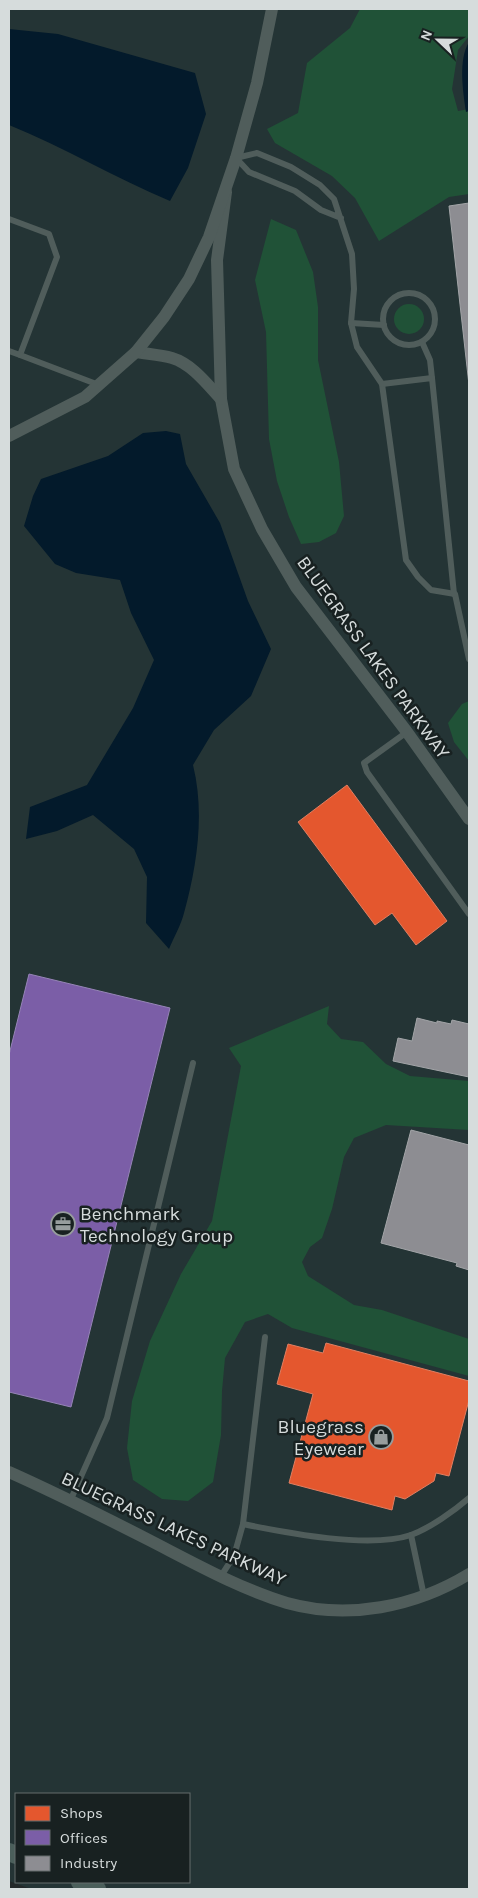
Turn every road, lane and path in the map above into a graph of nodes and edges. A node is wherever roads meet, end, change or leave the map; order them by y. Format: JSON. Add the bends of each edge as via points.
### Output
{"nodes":[{"id":1,"x":272,"y":9,"type":"edge"},
{"id":2,"x":236,"y":158,"type":"junction"},
{"id":3,"x":226,"y":192,"type":"junction"},
{"id":4,"x":341,"y":218,"type":"junction"},
{"id":5,"x":10,"y":221,"type":"edge"},
{"id":6,"x":351,"y":323,"type":"junction"},
{"id":7,"x":384,"y":325,"type":"junction"},
{"id":8,"x":422,"y":342,"type":"junction"},
{"id":9,"x":9,"y":351,"type":"edge"},
{"id":10,"x":136,"y":352,"type":"junction"},
{"id":11,"x":20,"y":355,"type":"junction"},
{"id":12,"x":432,"y":378,"type":"junction"},
{"id":13,"x":382,"y":384,"type":"junction"},
{"id":14,"x":99,"y":385,"type":"junction"},
{"id":15,"x":222,"y":399,"type":"junction"},
{"id":16,"x":9,"y":436,"type":"edge"},
{"id":17,"x":454,"y":594,"type":"junction"},
{"id":18,"x":469,"y":659,"type":"edge"},
{"id":19,"x":406,"y":732,"type":"junction"},
{"id":20,"x":469,"y":819,"type":"edge"},
{"id":21,"x":469,"y":914,"type":"edge"},
{"id":22,"x":193,"y":1063,"type":"dead end"},
{"id":23,"x":265,"y":1338,"type":"dead end"},
{"id":24,"x":9,"y":1472,"type":"edge"},
{"id":25,"x":469,"y":1499,"type":"edge"},
{"id":26,"x":71,"y":1500,"type":"junction"},
{"id":27,"x":243,"y":1524,"type":"junction"},
{"id":28,"x":411,"y":1535,"type":"junction"},
{"id":29,"x":221,"y":1576,"type":"junction"},
{"id":30,"x":468,"y":1577,"type":"edge"},
{"id":31,"x":424,"y":1596,"type":"junction"},
{"id":32,"x":82,"y":1883,"type":"edge"},
{"id":33,"x":97,"y":1889,"type":"edge"}],
"edges":[{"from":1,"to":2,"type":"street","name":"BLUEGRASS LAKES PARKWAY","via":[[257,83]]},
{"from":2,"to":3,"type":"street","name":"BLUEGRASS LAKES PARKWAY"},
{"from":2,"to":4,"type":"lane","via":[[249,172],[294,191],[321,210]]},
{"from":2,"to":4,"type":"lane","via":[[257,153],[291,167],[320,185],[334,199]]},
{"from":3,"to":10,"type":"street","name":"BLUEGRASS LAKES PARKWAY","via":[[190,279]]},
{"from":3,"to":15,"type":"street","name":"BLUEGRASS LAKES PARKWAY","via":[[217,272]]},
{"from":4,"to":6,"type":"lane","via":[[352,254],[354,289]]},
{"from":5,"to":11,"type":"lane","via":[[49,234],[56,257]]},
{"from":6,"to":7,"type":"lane"},
{"from":6,"to":13,"type":"lane","via":[[357,348]]},
{"from":7,"to":8,"type":"lane","via":[[386,332],[398,344]]},
{"from":7,"to":8,"type":"lane","via":[[383,316],[391,300],[407,292],[416,293],[431,303],[435,311],[434,329]]},
{"from":8,"to":12,"type":"lane","via":[[430,360]]},
{"from":9,"to":11,"type":"lane"},
{"from":10,"to":14,"type":"street","name":"BLUEGRASS LAKES PARKWAY"},
{"from":10,"to":15,"type":"street","via":[[172,358],[185,364]]},
{"from":11,"to":14,"type":"lane"},
{"from":12,"to":13,"type":"lane"},
{"from":12,"to":17,"type":"lane"},
{"from":13,"to":17,"type":"lane","via":[[406,560],[431,590]]},
{"from":14,"to":16,"type":"street","name":"BLUEGRASS LAKES PARKWAY","via":[[85,397]]},
{"from":15,"to":19,"type":"street","name":"BLUEGRASS LAKES PARKWAY","via":[[234,469],[262,529],[296,587]]},
{"from":17,"to":18,"type":"lane"},
{"from":19,"to":20,"type":"street","name":"BLUEGRASS LAKES PARKWAY"},
{"from":19,"to":21,"type":"lane","via":[[364,762],[367,772]]},
{"from":22,"to":26,"type":"lane","via":[[108,1418]]},
{"from":23,"to":27,"type":"lane"},
{"from":24,"to":26,"type":"street","name":"BLUEGRASS LAKES PARKWAY"},
{"from":25,"to":28,"type":"lane"},
{"from":26,"to":29,"type":"street","name":"BLUEGRASS LAKES PARKWAY"},
{"from":27,"to":28,"type":"lane","via":[[370,1542]]},
{"from":27,"to":29,"type":"lane","via":[[234,1556]]},
{"from":28,"to":31,"type":"lane"},
{"from":29,"to":31,"type":"street","name":"BLUEGRASS LAKES PARKWAY","via":[[271,1598],[322,1609],[364,1610]]},
{"from":30,"to":31,"type":"street","name":"BLUEGRASS LAKES PARKWAY"},
{"from":32,"to":33,"type":"street"}]}
